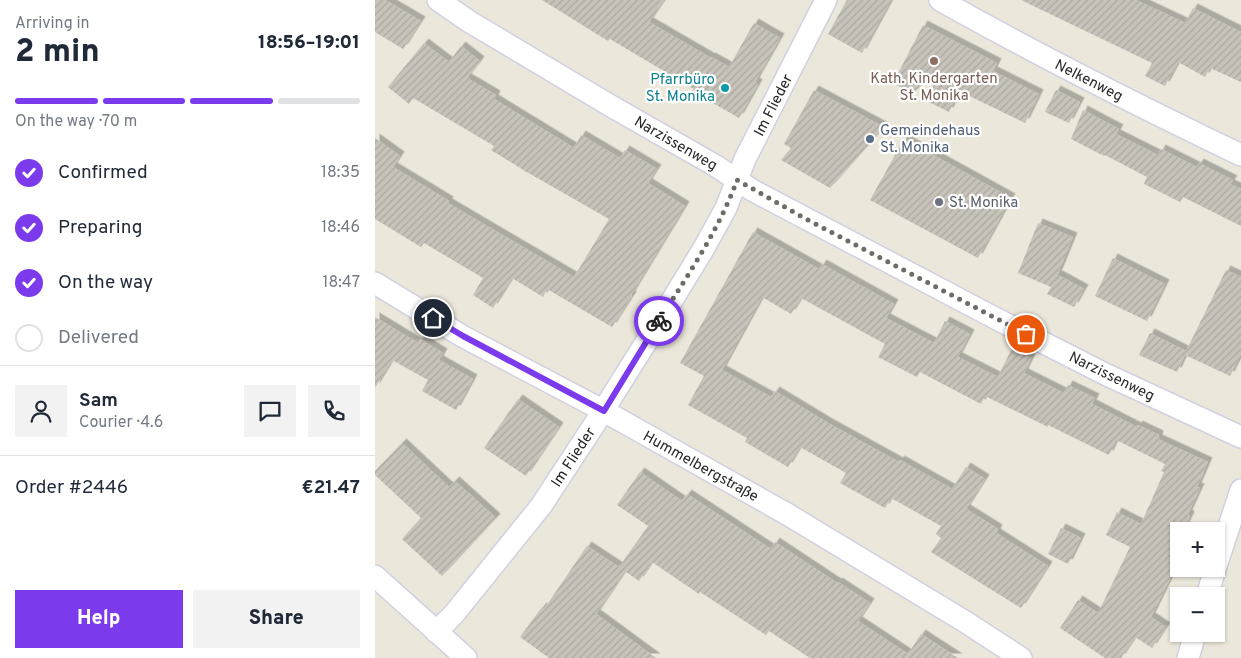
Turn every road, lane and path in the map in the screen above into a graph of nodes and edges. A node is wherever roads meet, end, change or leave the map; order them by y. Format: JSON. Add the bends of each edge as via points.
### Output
{"nodes":[{"id":1,"x":438,"y":0,"type":"edge"},
{"id":2,"x":826,"y":0,"type":"edge"},
{"id":3,"x":940,"y":0,"type":"edge"},
{"id":4,"x":1241,"y":155,"type":"edge"},
{"id":5,"x":737,"y":180,"type":"junction"},
{"id":6,"x":375,"y":282,"type":"edge"},
{"id":7,"x":604,"y":411,"type":"junction"},
{"id":8,"x":1241,"y":437,"type":"edge"},
{"id":9,"x":1241,"y":490,"type":"edge"},
{"id":10,"x":1225,"y":539,"type":"edge"},
{"id":11,"x":375,"y":576,"type":"edge"},
{"id":12,"x":436,"y":632,"type":"junction"},
{"id":13,"x":1193,"y":642,"type":"edge"},
{"id":14,"x":466,"y":658,"type":"edge"},
{"id":15,"x":1021,"y":658,"type":"edge"},
{"id":16,"x":1188,"y":658,"type":"edge"}],
"edges":[{"from":1,"to":5,"type":"street","name":"Narzissenweg"},
{"from":2,"to":5,"type":"street","name":"Im Flieder"},
{"from":3,"to":4,"type":"street","name":"Nelkenweg","via":[[1153,113]]},
{"from":5,"to":7,"type":"street","name":"Im Flieder","via":[[704,248]]},
{"from":5,"to":8,"type":"street","name":"Narzissenweg","via":[[1107,375]]},
{"from":6,"to":7,"type":"street","name":"Hummelbergstraße","via":[[463,336]]},
{"from":7,"to":12,"type":"street","name":"Im Flieder","via":[[541,506]]},
{"from":7,"to":15,"type":"street","name":"Hummelbergstraße","via":[[787,514]]},
{"from":9,"to":10,"type":"street"},
{"from":11,"to":12,"type":"street"},
{"from":12,"to":14,"type":"street"},
{"from":13,"to":16,"type":"street"}]}
